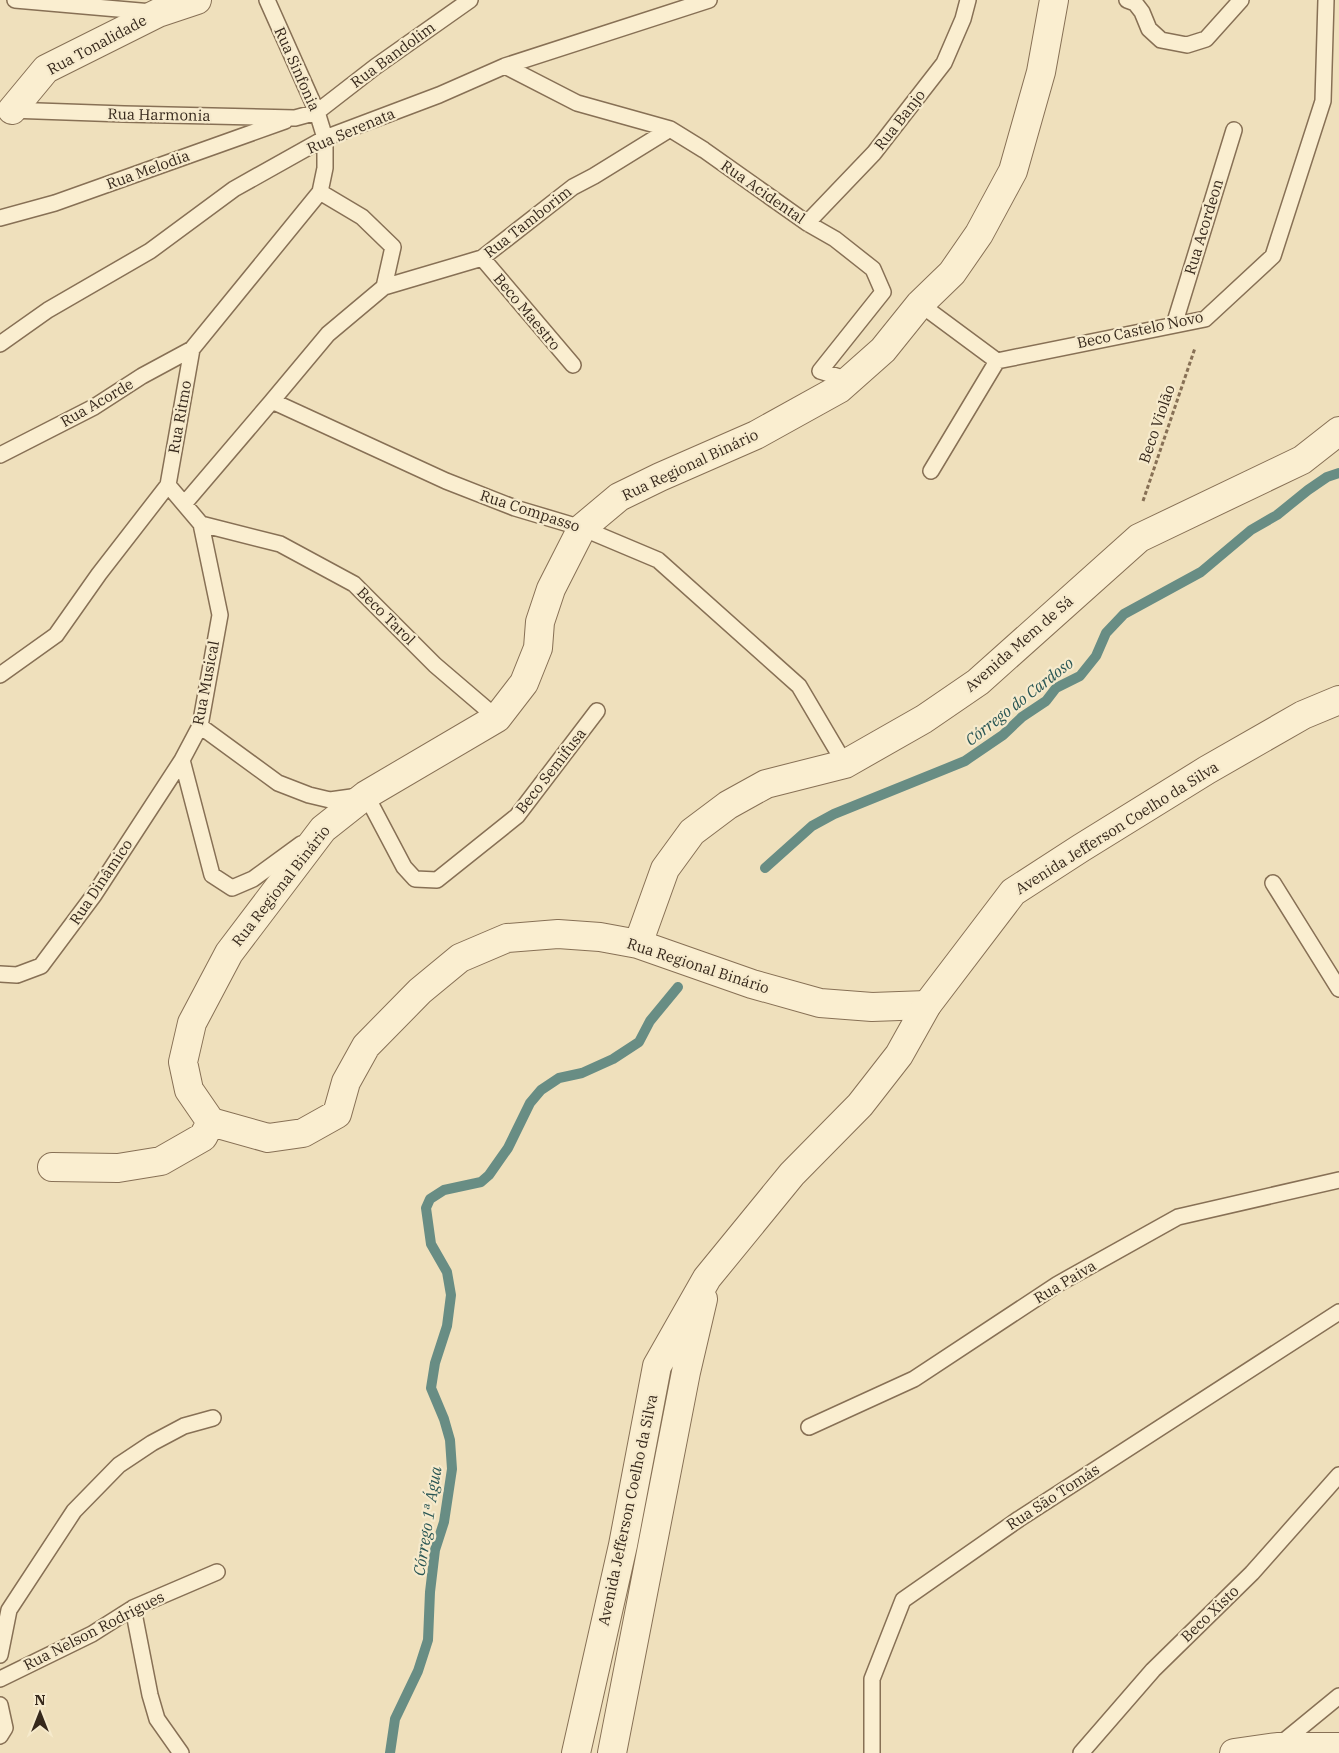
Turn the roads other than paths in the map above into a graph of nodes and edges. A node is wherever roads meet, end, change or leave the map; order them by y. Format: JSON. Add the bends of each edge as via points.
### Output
{"nodes":[{"id":1,"x":22,"y":0,"type":"edge"},
{"id":2,"x":197,"y":0,"type":"edge"},
{"id":3,"x":267,"y":0,"type":"edge"},
{"id":4,"x":470,"y":0,"type":"edge"},
{"id":5,"x":710,"y":0,"type":"edge"},
{"id":6,"x":968,"y":0,"type":"edge"},
{"id":7,"x":1054,"y":0,"type":"edge"},
{"id":8,"x":1127,"y":0,"type":"edge"},
{"id":9,"x":1241,"y":0,"type":"edge"},
{"id":10,"x":1326,"y":0,"type":"edge"},
{"id":11,"x":158,"y":6,"type":"edge"},
{"id":12,"x":505,"y":66,"type":"junction"},
{"id":13,"x":6,"y":110,"type":"edge"},
{"id":14,"x":318,"y":112,"type":"junction"},
{"id":15,"x":295,"y":118,"type":"junction"},
{"id":16,"x":670,"y":129,"type":"junction"},
{"id":17,"x":1234,"y":130,"type":"dead end"},
{"id":18,"x":325,"y":138,"type":"junction"},
{"id":19,"x":320,"y":192,"type":"junction"},
{"id":20,"x":0,"y":218,"type":"edge"},
{"id":21,"x":807,"y":224,"type":"junction"},
{"id":22,"x":482,"y":258,"type":"junction"},
{"id":23,"x":384,"y":286,"type":"junction"},
{"id":24,"x":920,"y":304,"type":"junction"},
{"id":25,"x":1174,"y":324,"type":"junction"},
{"id":26,"x":0,"y":344,"type":"edge"},
{"id":27,"x":192,"y":349,"type":"junction"},
{"id":28,"x":997,"y":361,"type":"junction"},
{"id":29,"x":573,"y":366,"type":"dead end"},
{"id":30,"x":849,"y":380,"type":"junction"},
{"id":31,"x":272,"y":401,"type":"junction"},
{"id":32,"x":1339,"y":431,"type":"edge"},
{"id":33,"x":0,"y":454,"type":"edge"},
{"id":34,"x":931,"y":471,"type":"dead end"},
{"id":35,"x":168,"y":485,"type":"junction"},
{"id":36,"x":185,"y":504,"type":"junction"},
{"id":37,"x":201,"y":524,"type":"junction"},
{"id":38,"x":582,"y":528,"type":"junction"},
{"id":39,"x":0,"y":675,"type":"edge"},
{"id":40,"x":1339,"y":700,"type":"edge"},
{"id":41,"x":597,"y":711,"type":"dead end"},
{"id":42,"x":497,"y":718,"type":"junction"},
{"id":43,"x":200,"y":726,"type":"junction"},
{"id":44,"x":182,"y":760,"type":"junction"},
{"id":45,"x":845,"y":764,"type":"junction"},
{"id":46,"x":366,"y":795,"type":"junction"},
{"id":47,"x":323,"y":829,"type":"junction"},
{"id":48,"x":1273,"y":883,"type":"dead end"},
{"id":49,"x":638,"y":944,"type":"junction"},
{"id":50,"x":0,"y":974,"type":"edge"},
{"id":51,"x":1339,"y":989,"type":"edge"},
{"id":52,"x":927,"y":1006,"type":"junction"},
{"id":53,"x":211,"y":1122,"type":"junction"},
{"id":54,"x":52,"y":1167,"type":"dead end"},
{"id":55,"x":1339,"y":1180,"type":"edge"},
{"id":56,"x":707,"y":1278,"type":"junction"},
{"id":57,"x":1339,"y":1312,"type":"edge"},
{"id":58,"x":213,"y":1418,"type":"dead end"},
{"id":59,"x":809,"y":1427,"type":"dead end"},
{"id":60,"x":1339,"y":1475,"type":"edge"},
{"id":61,"x":217,"y":1572,"type":"dead end"},
{"id":62,"x":133,"y":1608,"type":"junction"},
{"id":63,"x":0,"y":1656,"type":"edge"},
{"id":64,"x":0,"y":1679,"type":"edge"},
{"id":65,"x":1339,"y":1696,"type":"edge"},
{"id":66,"x":0,"y":1705,"type":"edge"},
{"id":67,"x":0,"y":1736,"type":"edge"},
{"id":68,"x":1277,"y":1747,"type":"junction"},
{"id":69,"x":1339,"y":1747,"type":"edge"},
{"id":70,"x":181,"y":1753,"type":"edge"},
{"id":71,"x":576,"y":1753,"type":"edge"},
{"id":72,"x":612,"y":1753,"type":"edge"},
{"id":73,"x":872,"y":1753,"type":"edge"},
{"id":74,"x":1082,"y":1753,"type":"edge"},
{"id":75,"x":1234,"y":1753,"type":"edge"}],
"edges":[{"from":1,"to":11,"type":"lane"},
{"from":2,"to":11,"type":"street","name":"Rua Tonalidade"},
{"from":3,"to":14,"type":"lane","name":"Rua Sinfonia"},
{"from":4,"to":14,"type":"lane","name":"Rua Bandolim"},
{"from":5,"to":12,"type":"lane","name":"Rua Serenata"},
{"from":6,"to":21,"type":"lane","name":"Rua Banjo","via":[[944,63],[874,153]]},
{"from":7,"to":24,"type":"street","name":"Rua Regional Binário","via":[[1041,72],[1013,171],[979,234],[952,273]]},
{"from":8,"to":9,"type":"lane","via":[[1135,3],[1149,29],[1161,40],[1188,45],[1206,40]]},
{"from":10,"to":25,"type":"lane","name":"Beco Castelo Novo","via":[[1323,101],[1273,256],[1205,319]]},
{"from":11,"to":13,"type":"street","name":"Rua Tonalidade","via":[[46,69]]},
{"from":12,"to":16,"type":"lane","name":"Rua Acidental","via":[[577,102]]},
{"from":12,"to":18,"type":"lane","name":"Rua Serenata"},
{"from":13,"to":15,"type":"lane","name":"Rua Harmonia"},
{"from":14,"to":15,"type":"lane","name":"Rua Harmonia"},
{"from":14,"to":18,"type":"lane","name":"Rua Sinfonia"},
{"from":15,"to":20,"type":"lane","name":"Rua Melodia","via":[[55,203]]},
{"from":16,"to":21,"type":"lane","name":"Rua Acidental"},
{"from":16,"to":22,"type":"lane","name":"Rua Tamborim","via":[[573,186]]},
{"from":17,"to":25,"type":"lane","name":"Rua Acordeon"},
{"from":18,"to":19,"type":"lane","name":"Rua Ritmo","via":[[325,168]]},
{"from":18,"to":26,"type":"lane","name":"Rua Serenata","via":[[234,189],[150,251],[48,310]]},
{"from":19,"to":23,"type":"lane","via":[[362,217],[393,247]]},
{"from":19,"to":27,"type":"lane","name":"Rua Ritmo"},
{"from":21,"to":30,"type":"lane","name":"Rua Acidental","via":[[835,239],[873,270],[883,292],[820,370]]},
{"from":22,"to":23,"type":"lane","name":"Rua Tamborim"},
{"from":22,"to":29,"type":"lane","name":"Beco Maestro"},
{"from":23,"to":31,"type":"lane","name":"Rua Tamborim","via":[[328,334]]},
{"from":24,"to":28,"type":"lane"},
{"from":24,"to":30,"type":"street","name":"Rua Regional Binário","via":[[883,350]]},
{"from":25,"to":28,"type":"lane","name":"Beco Castelo Novo"},
{"from":27,"to":33,"type":"lane","name":"Rua Acorde","via":[[94,407]]},
{"from":27,"to":35,"type":"lane","name":"Rua Ritmo"},
{"from":28,"to":34,"type":"lane"},
{"from":30,"to":38,"type":"street","name":"Rua Regional Binário","via":[[839,389],[756,435],[619,497]]},
{"from":31,"to":36,"type":"lane"},
{"from":31,"to":38,"type":"lane","name":"Rua Compasso","via":[[446,481],[515,508]]},
{"from":32,"to":45,"type":"street","name":"Avenida Mem de Sá","via":[[1302,460],[1139,538],[978,682],[924,719]]},
{"from":35,"to":36,"type":"lane","name":"Rua Musical"},
{"from":35,"to":39,"type":"lane","name":"Rua Ritmo","via":[[56,635]]},
{"from":36,"to":37,"type":"lane","name":"Rua Musical"},
{"from":37,"to":42,"type":"lane","name":"Beco Tarol","via":[[280,544],[354,584],[434,665]]},
{"from":37,"to":43,"type":"lane","name":"Rua Musical","via":[[220,615]]},
{"from":38,"to":42,"type":"street","name":"Rua Regional Binário","via":[[550,589],[540,622],[538,648],[524,684]]},
{"from":38,"to":45,"type":"lane","name":"Rua Compasso","via":[[658,560],[799,686]]},
{"from":40,"to":52,"type":"street","name":"Avenida Jefferson Coelho da Silva","via":[[1304,715],[1207,770],[1014,892]]},
{"from":41,"to":46,"type":"lane","name":"Beco Semifusa","via":[[517,816],[437,880],[415,879],[404,868]]},
{"from":42,"to":46,"type":"street","name":"Rua Regional Binário"},
{"from":43,"to":44,"type":"lane","name":"Rua Musical"},
{"from":43,"to":46,"type":"lane","via":[[278,783],[330,800]]},
{"from":44,"to":47,"type":"lane","via":[[212,875],[232,888],[253,879]]},
{"from":44,"to":50,"type":"lane","name":"Rua Dinâmico","via":[[94,895],[41,966],[17,975]]},
{"from":45,"to":49,"type":"street","name":"Avenida Mem de Sá","via":[[766,784],[728,805],[692,832],[665,869]]},
{"from":46,"to":47,"type":"street","name":"Rua Regional Binário"},
{"from":47,"to":53,"type":"street","name":"Rua Regional Binário","via":[[229,953],[192,1023],[183,1062],[189,1090]]},
{"from":48,"to":51,"type":"lane"},
{"from":49,"to":52,"type":"street","name":"Rua Regional Binário","via":[[752,984],[820,1003],[872,1007]]},
{"from":49,"to":53,"type":"street","name":"Rua Regional Binário","via":[[558,934],[506,938],[460,958],[420,991],[366,1046],[346,1082],[337,1114],[303,1133],[268,1138]]},
{"from":52,"to":56,"type":"street","name":"Avenida Jefferson Coelho da Silva","via":[[899,1055],[860,1105],[792,1174]]},
{"from":53,"to":54,"type":"street","via":[[203,1137],[161,1161],[118,1168]]},
{"from":55,"to":59,"type":"lane","name":"Rua Paiva","via":[[1178,1217],[1058,1284],[914,1379]]},
{"from":56,"to":71,"type":"street","name":"Avenida Jefferson Coelho da Silva","via":[[657,1366],[623,1545]]},
{"from":56,"to":72,"type":"street","name":"Avenida Jefferson Coelho da Silva"},
{"from":57,"to":73,"type":"lane","name":"Rua São Tomás","via":[[1019,1519],[903,1600],[872,1679]]},
{"from":58,"to":63,"type":"lane","via":[[184,1426],[152,1443],[119,1466],[74,1511],[9,1610]]},
{"from":60,"to":74,"type":"lane","name":"Beco Xisto","via":[[1252,1573],[1153,1670]]},
{"from":61,"to":62,"type":"lane","name":"Rua Nelson Rodrigues"},
{"from":62,"to":64,"type":"lane","name":"Rua Nelson Rodrigues","via":[[92,1634]]},
{"from":62,"to":70,"type":"lane","via":[[157,1719]]},
{"from":65,"to":68,"type":"lane"},
{"from":66,"to":67,"type":"lane","via":[[6,1728]]},
{"from":68,"to":69,"type":"street"},
{"from":68,"to":75,"type":"street"}]}
